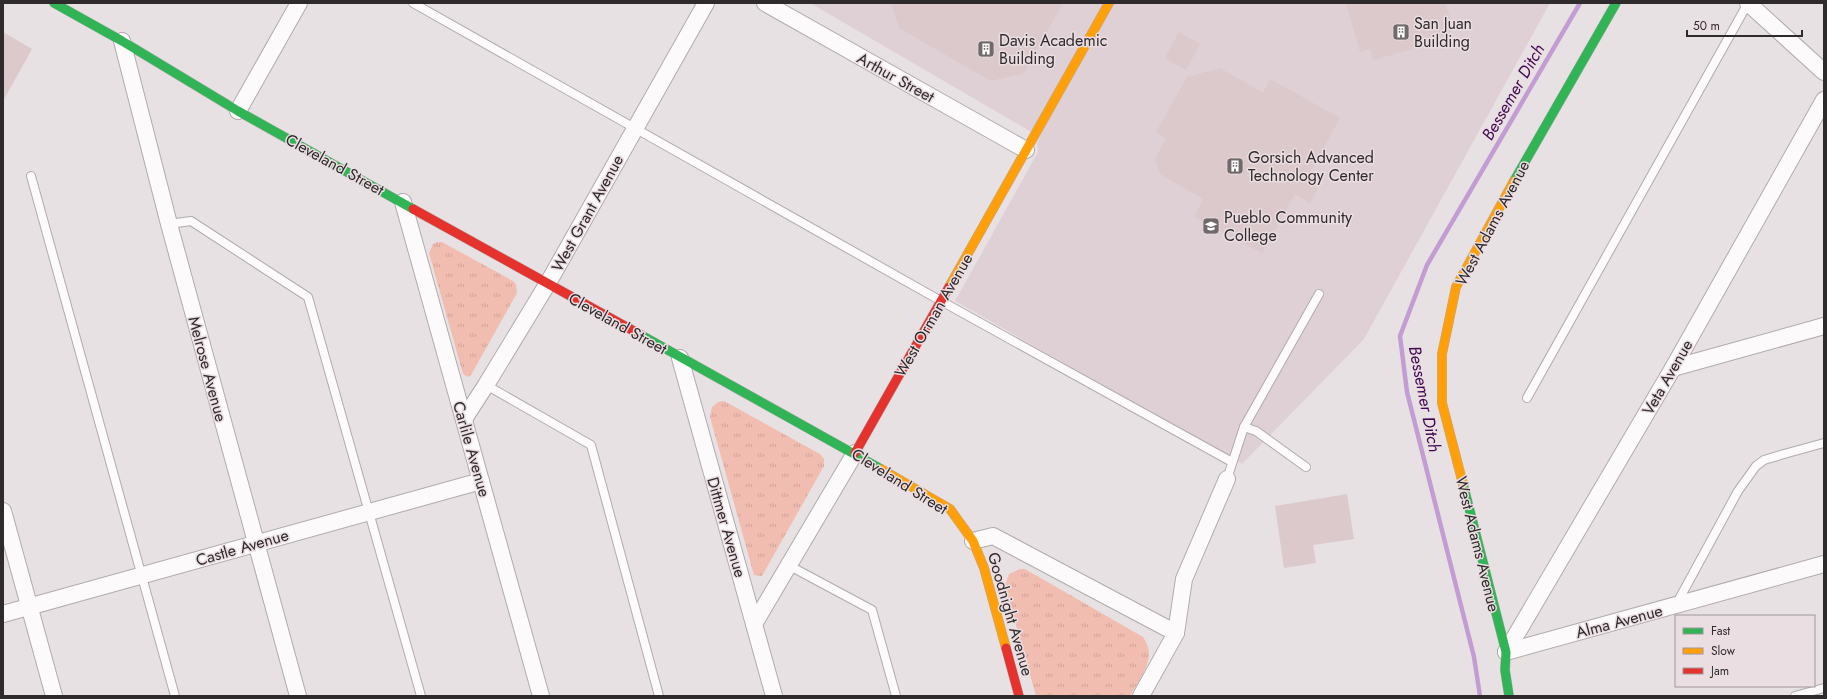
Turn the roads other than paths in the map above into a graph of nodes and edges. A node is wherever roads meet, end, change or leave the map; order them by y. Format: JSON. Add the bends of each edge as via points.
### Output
{"nodes":[{"id":1,"x":54,"y":3,"type":"edge"},
{"id":2,"x":299,"y":3,"type":"edge"},
{"id":3,"x":413,"y":3,"type":"edge"},
{"id":4,"x":706,"y":3,"type":"edge"},
{"id":5,"x":765,"y":3,"type":"edge"},
{"id":6,"x":1109,"y":3,"type":"edge"},
{"id":7,"x":1616,"y":3,"type":"edge"},
{"id":8,"x":1748,"y":3,"type":"edge"},
{"id":9,"x":122,"y":41,"type":"junction"},
{"id":10,"x":1824,"y":72,"type":"edge"},
{"id":11,"x":1823,"y":109,"type":"edge"},
{"id":12,"x":238,"y":111,"type":"junction"},
{"id":13,"x":635,"y":128,"type":"junction"},
{"id":14,"x":1026,"y":150,"type":"junction"},
{"id":15,"x":31,"y":176,"type":"dead end"},
{"id":16,"x":403,"y":202,"type":"junction"},
{"id":17,"x":169,"y":224,"type":"junction"},
{"id":18,"x":548,"y":283,"type":"junction"},
{"id":19,"x":1319,"y":294,"type":"dead end"},
{"id":20,"x":941,"y":301,"type":"junction"},
{"id":21,"x":1824,"y":326,"type":"edge"},
{"id":22,"x":680,"y":358,"type":"junction"},
{"id":23,"x":1673,"y":368,"type":"junction"},
{"id":24,"x":486,"y":386,"type":"junction"},
{"id":25,"x":1527,"y":398,"type":"dead end"},
{"id":26,"x":464,"y":419,"type":"junction"},
{"id":27,"x":1244,"y":427,"type":"junction"},
{"id":28,"x":1824,"y":443,"type":"edge"},
{"id":29,"x":855,"y":453,"type":"junction"},
{"id":30,"x":1232,"y":462,"type":"junction"},
{"id":31,"x":1306,"y":467,"type":"dead end"},
{"id":32,"x":1227,"y":479,"type":"joint"},
{"id":33,"x":481,"y":480,"type":"junction"},
{"id":34,"x":3,"y":512,"type":"edge"},
{"id":35,"x":370,"y":512,"type":"junction"},
{"id":36,"x":973,"y":541,"type":"junction"},
{"id":37,"x":255,"y":543,"type":"junction"},
{"id":38,"x":1824,"y":564,"type":"edge"},
{"id":39,"x":788,"y":565,"type":"junction"},
{"id":40,"x":142,"y":575,"type":"junction"},
{"id":41,"x":1676,"y":605,"type":"junction"},
{"id":42,"x":30,"y":607,"type":"junction"},
{"id":43,"x":3,"y":614,"type":"edge"},
{"id":44,"x":754,"y":624,"type":"junction"},
{"id":45,"x":1176,"y":633,"type":"junction"},
{"id":46,"x":1506,"y":652,"type":"junction"},
{"id":47,"x":1824,"y":688,"type":"edge"},
{"id":48,"x":54,"y":696,"type":"edge"},
{"id":49,"x":175,"y":696,"type":"edge"},
{"id":50,"x":298,"y":696,"type":"edge"},
{"id":51,"x":421,"y":696,"type":"edge"},
{"id":52,"x":541,"y":696,"type":"edge"},
{"id":53,"x":659,"y":696,"type":"edge"},
{"id":54,"x":774,"y":696,"type":"edge"},
{"id":55,"x":896,"y":696,"type":"edge"},
{"id":56,"x":1019,"y":696,"type":"edge"},
{"id":57,"x":1141,"y":696,"type":"edge"},
{"id":58,"x":1509,"y":696,"type":"edge"},
{"id":59,"x":1794,"y":696,"type":"edge"}],
"edges":[{"from":1,"to":9,"type":"street","name":"Cleveland Street"},
{"from":2,"to":12,"type":"street"},
{"from":3,"to":13,"type":"lane"},
{"from":4,"to":13,"type":"street","name":"West Grant Avenue"},
{"from":5,"to":14,"type":"street","name":"Arthur Street"},
{"from":6,"to":14,"type":"street","name":"West Orman Avenue"},
{"from":7,"to":46,"type":"street","name":"West Adams Avenue","via":[[1456,287],[1442,354],[1442,403]]},
{"from":8,"to":10,"type":"street"},
{"from":8,"to":25,"type":"lane"},
{"from":9,"to":12,"type":"street","name":"Cleveland Street"},
{"from":9,"to":17,"type":"street","name":"Melrose Avenue"},
{"from":11,"to":23,"type":"street","name":"Veta Avenue"},
{"from":12,"to":16,"type":"street","name":"Cleveland Street"},
{"from":13,"to":18,"type":"street","name":"West Grant Avenue"},
{"from":13,"to":20,"type":"lane"},
{"from":14,"to":20,"type":"street","name":"West Orman Avenue"},
{"from":15,"to":40,"type":"lane"},
{"from":16,"to":18,"type":"street","name":"Cleveland Street"},
{"from":16,"to":26,"type":"street","name":"Carlile Avenue"},
{"from":17,"to":35,"type":"lane","via":[[191,221],[308,297]]},
{"from":17,"to":37,"type":"street","name":"Melrose Avenue"},
{"from":18,"to":22,"type":"street","name":"Cleveland Street"},
{"from":18,"to":24,"type":"street","name":"West Grant Avenue"},
{"from":19,"to":27,"type":"lane"},
{"from":20,"to":29,"type":"street","name":"West Orman Avenue"},
{"from":20,"to":30,"type":"lane"},
{"from":21,"to":23,"type":"street"},
{"from":22,"to":29,"type":"street","name":"Cleveland Street"},
{"from":22,"to":44,"type":"street","name":"Dittmer Avenue"},
{"from":23,"to":46,"type":"street","name":"Veta Avenue"},
{"from":24,"to":26,"type":"street","name":"West Grant Avenue"},
{"from":24,"to":53,"type":"lane","via":[[591,445]]},
{"from":26,"to":33,"type":"street","name":"Carlile Avenue"},
{"from":27,"to":30,"type":"lane"},
{"from":27,"to":31,"type":"lane","via":[[1256,431]]},
{"from":28,"to":41,"type":"lane","via":[[1764,460],[1756,466],[1738,491]]},
{"from":29,"to":36,"type":"street","name":"Cleveland Street","via":[[944,506],[963,525]]},
{"from":29,"to":39,"type":"street","name":"West Orman Avenue"},
{"from":30,"to":32,"type":"lane"},
{"from":32,"to":45,"type":"street","via":[[1184,579]]},
{"from":33,"to":35,"type":"street","name":"Castle Avenue"},
{"from":33,"to":52,"type":"street","name":"Carlile Avenue"},
{"from":34,"to":42,"type":"street"},
{"from":35,"to":37,"type":"street","name":"Castle Avenue"},
{"from":35,"to":51,"type":"lane"},
{"from":36,"to":45,"type":"street","via":[[993,536]]},
{"from":36,"to":56,"type":"street","name":"Goodnight Avenue","via":[[984,568]]},
{"from":37,"to":40,"type":"street","name":"Castle Avenue"},
{"from":37,"to":50,"type":"street","name":"Melrose Avenue"},
{"from":38,"to":41,"type":"street","name":"Alma Avenue"},
{"from":39,"to":44,"type":"street","name":"West Orman Avenue"},
{"from":39,"to":55,"type":"lane","via":[[872,610]]},
{"from":40,"to":42,"type":"street","name":"Castle Avenue"},
{"from":40,"to":49,"type":"lane"},
{"from":41,"to":46,"type":"street","name":"Alma Avenue"},
{"from":42,"to":43,"type":"street","name":"Castle Avenue"},
{"from":42,"to":48,"type":"street"},
{"from":44,"to":54,"type":"street","name":"Dittmer Avenue"},
{"from":45,"to":57,"type":"street"},
{"from":46,"to":58,"type":"street","name":"West Adams Avenue","via":[[1505,670]]},
{"from":47,"to":59,"type":"lane"}]}
